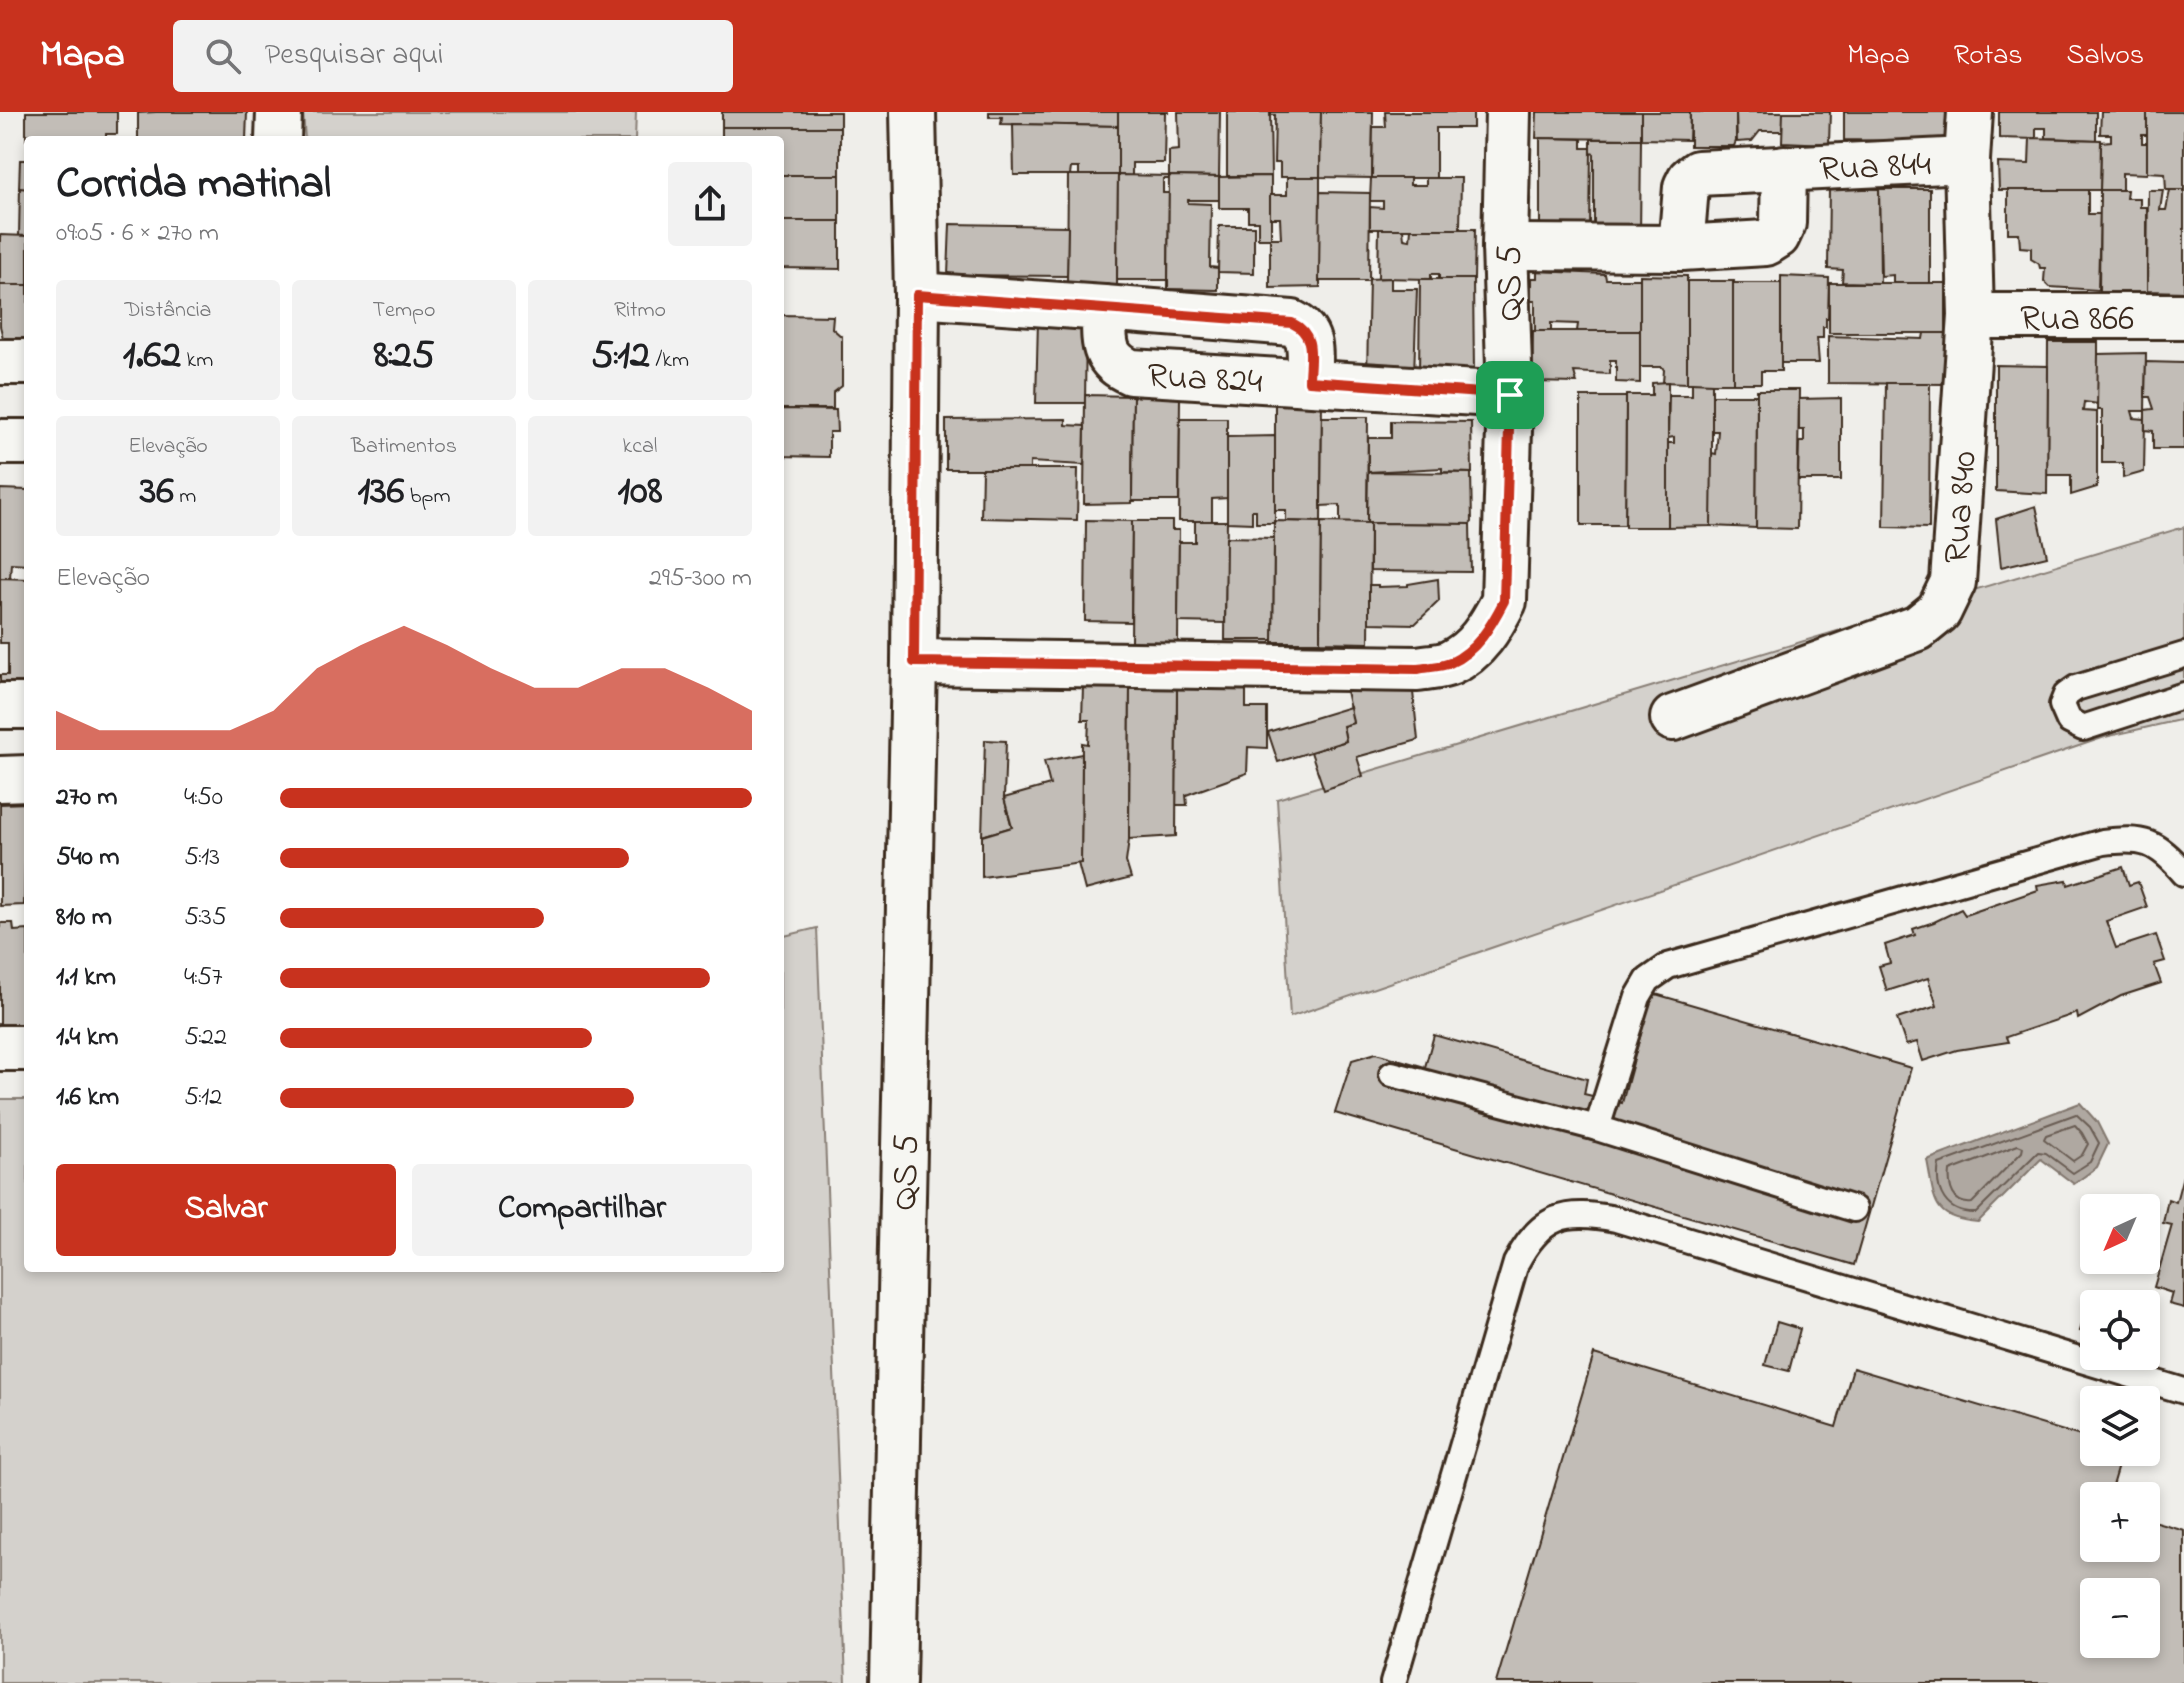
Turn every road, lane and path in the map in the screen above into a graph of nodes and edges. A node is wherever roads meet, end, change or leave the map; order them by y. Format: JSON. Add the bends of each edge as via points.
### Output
{"nodes":[{"id":1,"x":279,"y":112,"type":"edge"},
{"id":2,"x":913,"y":112,"type":"edge"},
{"id":3,"x":1508,"y":112,"type":"edge"},
{"id":4,"x":1970,"y":112,"type":"edge"},
{"id":5,"x":278,"y":136,"type":"edge"},
{"id":6,"x":1967,"y":160,"type":"junction"},
{"id":7,"x":1784,"y":168,"type":"junction"},
{"id":8,"x":1505,"y":247,"type":"junction"},
{"id":9,"x":1681,"y":248,"type":"junction"},
{"id":10,"x":917,"y":295,"type":"junction"},
{"id":11,"x":1104,"y":308,"type":"junction"},
{"id":12,"x":1971,"y":316,"type":"junction"},
{"id":13,"x":2184,"y":316,"type":"edge"},
{"id":14,"x":0,"y":362,"type":"edge"},
{"id":15,"x":24,"y":362,"type":"edge"},
{"id":16,"x":1309,"y":381,"type":"junction"},
{"id":17,"x":1510,"y":395,"type":"junction"},
{"id":18,"x":0,"y":442,"type":"edge"},
{"id":19,"x":24,"y":442,"type":"edge"},
{"id":20,"x":2184,"y":655,"type":"edge"},
{"id":21,"x":914,"y":662,"type":"junction"},
{"id":22,"x":2184,"y":695,"type":"edge"},
{"id":23,"x":0,"y":706,"type":"edge"},
{"id":24,"x":24,"y":706,"type":"edge"},
{"id":25,"x":1673,"y":718,"type":"dead end"},
{"id":26,"x":24,"y":778,"type":"edge"},
{"id":27,"x":0,"y":779,"type":"edge"},
{"id":28,"x":2184,"y":873,"type":"edge"},
{"id":29,"x":0,"y":1048,"type":"edge"},
{"id":30,"x":24,"y":1048,"type":"edge"},
{"id":31,"x":1392,"y":1074,"type":"dead end"},
{"id":32,"x":1597,"y":1128,"type":"junction"},
{"id":33,"x":1854,"y":1209,"type":"dead end"},
{"id":34,"x":2184,"y":1391,"type":"edge"},
{"id":35,"x":893,"y":1683,"type":"edge"},
{"id":36,"x":1393,"y":1683,"type":"edge"}],
"edges":[{"from":1,"to":5,"type":"street"},
{"from":2,"to":10,"type":"street","name":"QS 5"},
{"from":3,"to":8,"type":"street","name":"QS 5"},
{"from":4,"to":6,"type":"street","name":"Rua 840"},
{"from":6,"to":7,"type":"street","name":"Rua 844"},
{"from":6,"to":12,"type":"street","name":"Rua 840"},
{"from":7,"to":9,"type":"street","name":"Rua 844","via":[[1698,173],[1690,179]]},
{"from":7,"to":9,"type":"street","name":"Rua 844","via":[[1783,223],[1777,236],[1766,243]]},
{"from":8,"to":9,"type":"street","name":"Rua 844"},
{"from":8,"to":17,"type":"street","name":"QS 5"},
{"from":10,"to":11,"type":"street","name":"Rua 824"},
{"from":10,"to":21,"type":"street","name":"QS 5"},
{"from":11,"to":16,"type":"street","name":"Rua 824","via":[[1292,323],[1309,338]]},
{"from":11,"to":16,"type":"street","name":"Rua 824","via":[[1106,354],[1115,366],[1131,372]]},
{"from":12,"to":13,"type":"street","name":"Rua 866"},
{"from":12,"to":25,"type":"street","name":"Rua 840","via":[[1953,582],[1939,611],[1918,628]]},
{"from":14,"to":15,"type":"street"},
{"from":16,"to":17,"type":"street","name":"Rua 824"},
{"from":17,"to":21,"type":"street","name":"QS 5","via":[[1504,601],[1490,628],[1449,664],[1418,669]]},
{"from":18,"to":19,"type":"street"},
{"from":20,"to":22,"type":"lane","via":[[2076,688],[2062,705],[2069,721],[2083,728]]},
{"from":21,"to":35,"type":"street","name":"QS 5"},
{"from":23,"to":24,"type":"street"},
{"from":26,"to":27,"type":"street"},
{"from":28,"to":32,"type":"lane","via":[[2168,854],[2134,838],[2103,842],[1668,966],[1648,980],[1638,997]]},
{"from":29,"to":30,"type":"street"},
{"from":31,"to":32,"type":"lane"},
{"from":32,"to":33,"type":"lane"},
{"from":34,"to":36,"type":"lane","via":[[1616,1219],[1567,1214],[1546,1223],[1516,1263]]}]}
